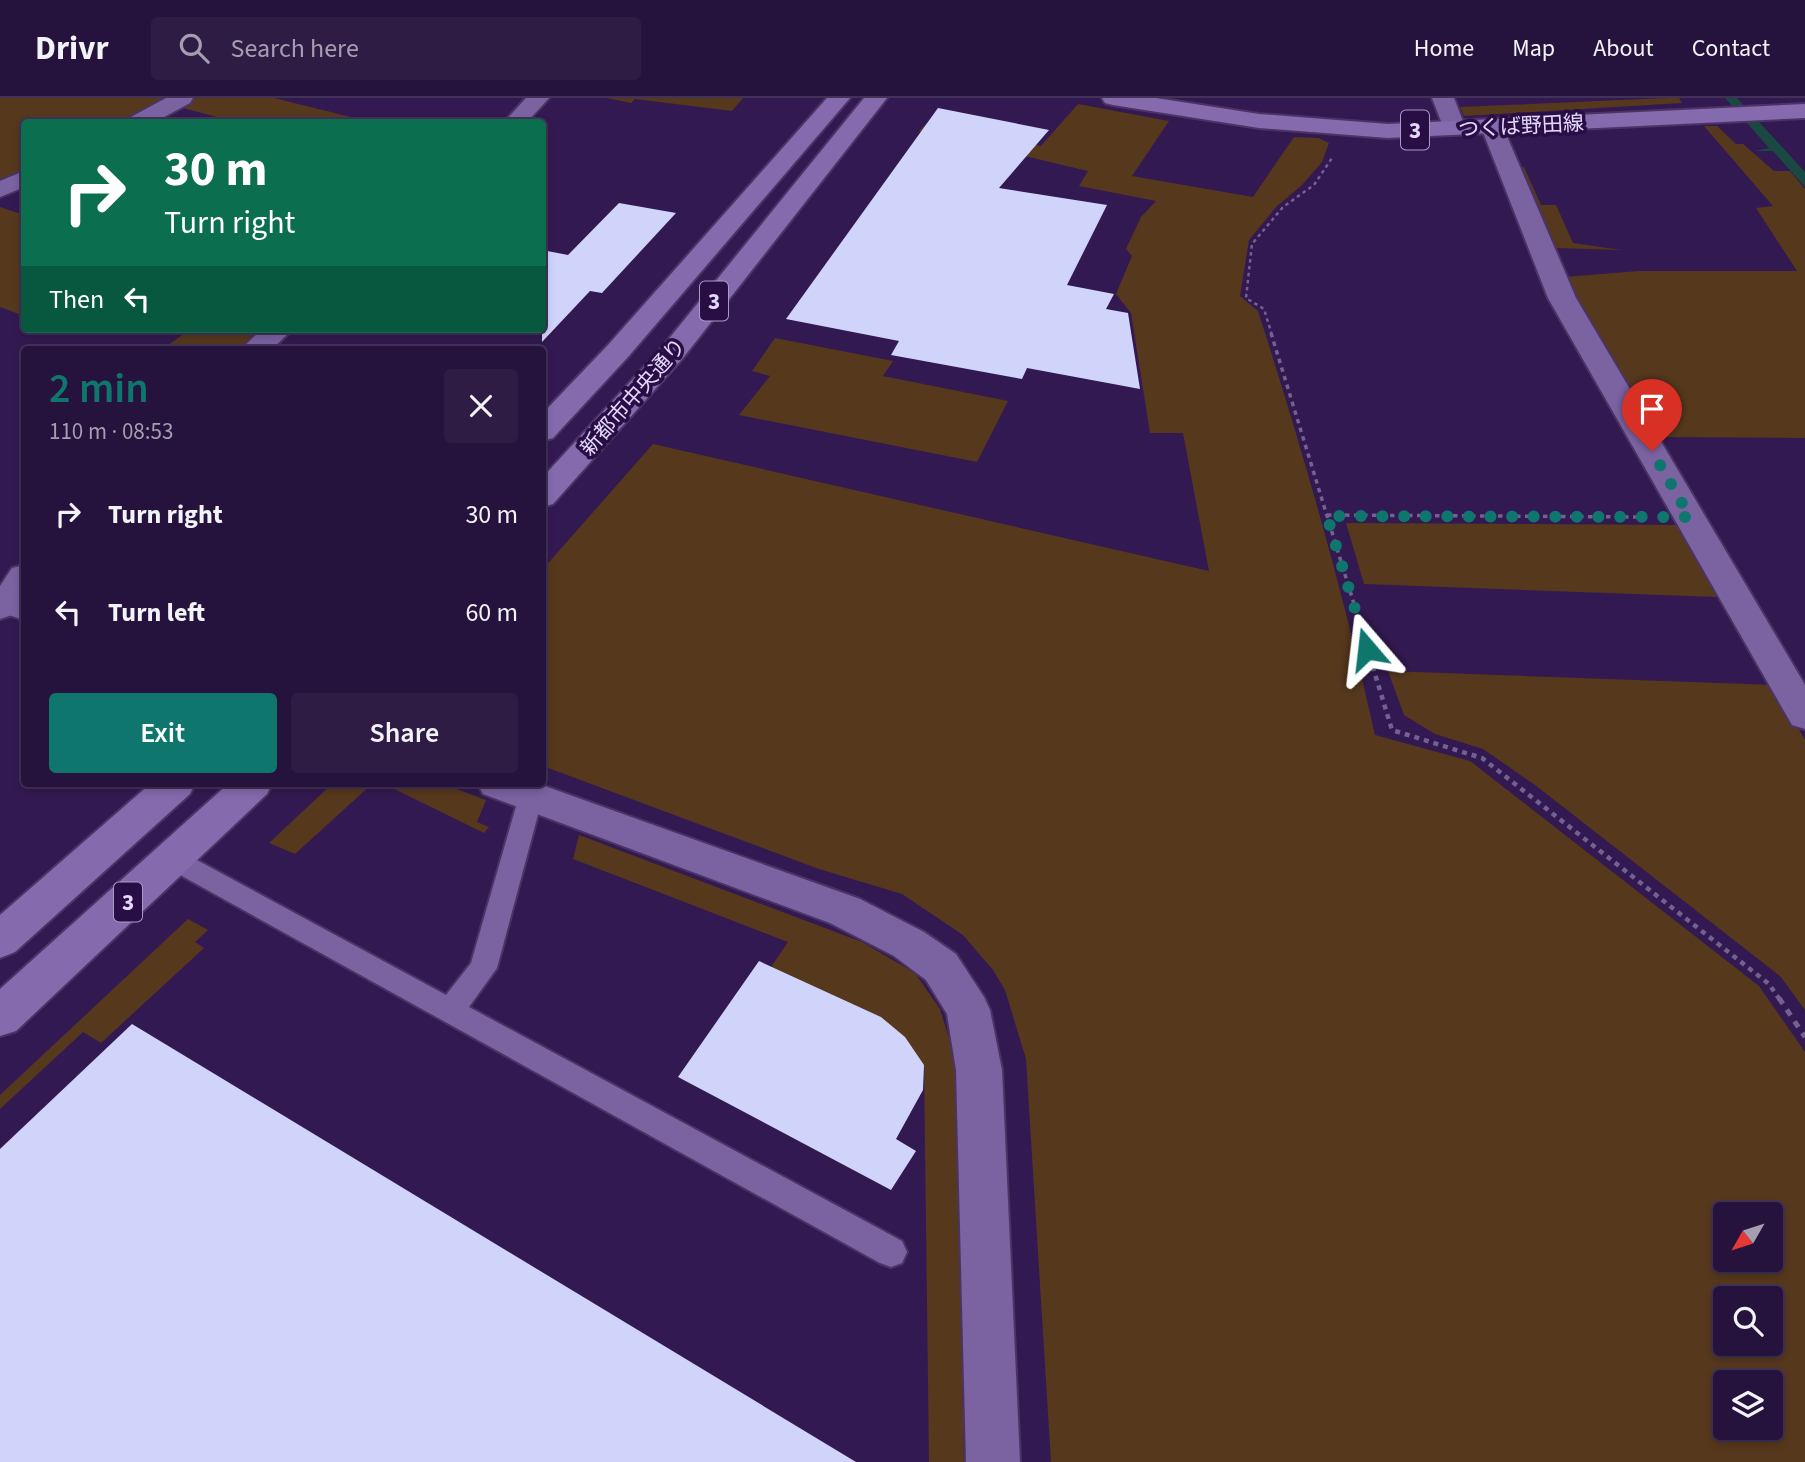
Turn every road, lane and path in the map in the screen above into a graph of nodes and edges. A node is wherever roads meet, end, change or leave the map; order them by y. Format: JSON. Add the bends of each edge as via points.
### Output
{"nodes":[{"id":1,"x":182,"y":98,"type":"edge"},
{"id":2,"x":538,"y":98,"type":"edge"},
{"id":3,"x":839,"y":98,"type":"edge"},
{"id":4,"x":876,"y":98,"type":"edge"},
{"id":5,"x":1113,"y":98,"type":"edge"},
{"id":6,"x":1443,"y":98,"type":"edge"},
{"id":7,"x":1805,"y":111,"type":"edge"},
{"id":8,"x":144,"y":119,"type":"edge"},
{"id":9,"x":518,"y":119,"type":"edge"},
{"id":10,"x":1492,"y":127,"type":"junction"},
{"id":11,"x":1342,"y":129,"type":"junction"},
{"id":12,"x":1454,"y":129,"type":"junction"},
{"id":13,"x":21,"y":180,"type":"edge"},
{"id":14,"x":0,"y":190,"type":"edge"},
{"id":15,"x":274,"y":333,"type":"edge"},
{"id":16,"x":259,"y":346,"type":"edge"},
{"id":17,"x":546,"y":428,"type":"edge"},
{"id":18,"x":546,"y":493,"type":"edge"},
{"id":19,"x":1327,"y":516,"type":"junction"},
{"id":20,"x":1690,"y":517,"type":"junction"},
{"id":21,"x":1805,"y":716,"type":"edge"},
{"id":22,"x":173,"y":787,"type":"edge"},
{"id":23,"x":250,"y":787,"type":"edge"},
{"id":24,"x":514,"y":790,"type":"edge"},
{"id":25,"x":173,"y":859,"type":"junction"},
{"id":26,"x":0,"y":940,"type":"edge"},
{"id":27,"x":451,"y":1010,"type":"junction"},
{"id":28,"x":0,"y":1017,"type":"edge"},
{"id":29,"x":1805,"y":1037,"type":"edge"},
{"id":30,"x":891,"y":1252,"type":"dead end"},
{"id":31,"x":993,"y":1462,"type":"edge"}],
"edges":[{"from":1,"to":8,"type":"street"},
{"from":2,"to":9,"type":"street"},
{"from":3,"to":17,"type":"main road","name":"新都市中央通り","number":"3"},
{"from":4,"to":18,"type":"main road","name":"新都市中央通り","number":"3","via":[[664,363]]},
{"from":5,"to":11,"type":"main road","name":"つくば野田線","number":"3"},
{"from":6,"to":12,"type":"street"},
{"from":7,"to":10,"type":"main road","name":"つくば野田線","number":"3"},
{"from":10,"to":12,"type":"main road","name":"つくば野田線","number":"3"},
{"from":10,"to":20,"type":"street","via":[[1562,298]]},
{"from":11,"to":12,"type":"main road","name":"つくば野田線","number":"3"},
{"from":11,"to":19,"type":"path","via":[[1331,164],[1314,185],[1283,207],[1252,244],[1246,298],[1264,309]]},
{"from":13,"to":14,"type":"street"},
{"from":15,"to":16,"type":"street"},
{"from":19,"to":20,"type":"path"},
{"from":19,"to":29,"type":"path","via":[[1392,730],[1482,758],[1769,984]]},
{"from":20,"to":21,"type":"street"},
{"from":22,"to":26,"type":"main road","number":"3"},
{"from":23,"to":25,"type":"main road","number":"3"},
{"from":24,"to":27,"type":"lane","via":[[483,968]]},
{"from":24,"to":31,"type":"street","via":[[845,911],[909,944],[941,967],[968,1010],[979,1070]]},
{"from":25,"to":27,"type":"lane"},
{"from":25,"to":28,"type":"main road","number":"3"},
{"from":27,"to":30,"type":"lane"}]}
